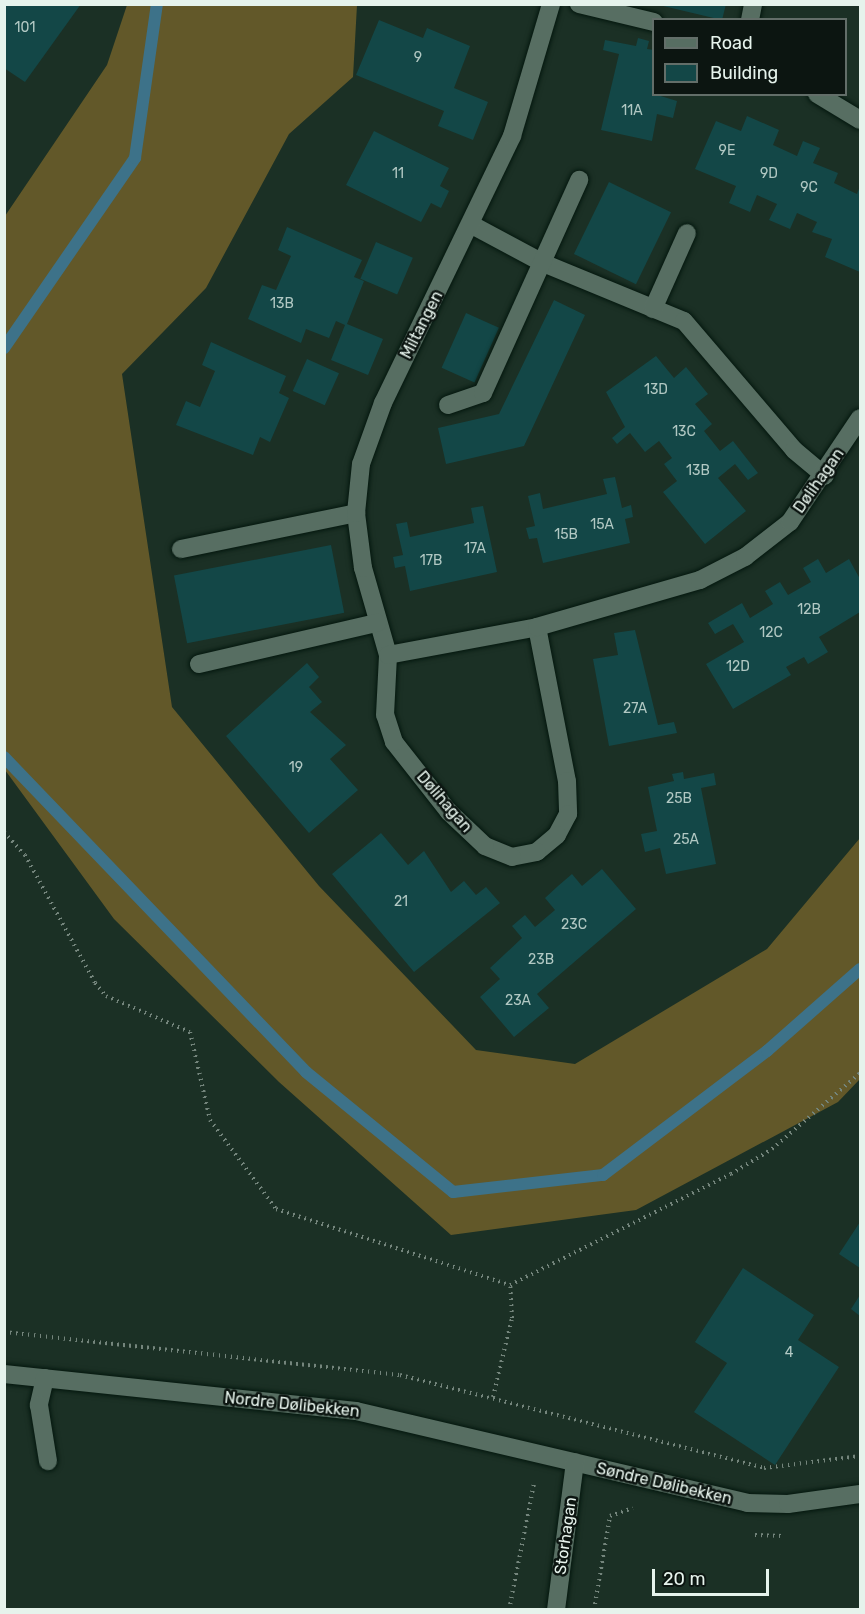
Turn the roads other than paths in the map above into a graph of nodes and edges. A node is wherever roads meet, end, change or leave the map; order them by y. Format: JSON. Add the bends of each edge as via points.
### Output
{"nodes":[{"id":1,"x":551,"y":4,"type":"edge"},
{"id":2,"x":579,"y":4,"type":"edge"},
{"id":3,"x":622,"y":10,"type":"edge"},
{"id":4,"x":652,"y":21,"type":"edge"},
{"id":5,"x":820,"y":96,"type":"edge"},
{"id":6,"x":861,"y":120,"type":"edge"},
{"id":7,"x":579,"y":180,"type":"dead end"},
{"id":8,"x":472,"y":225,"type":"junction"},
{"id":9,"x":687,"y":233,"type":"dead end"},
{"id":10,"x":543,"y":263,"type":"junction"},
{"id":11,"x":653,"y":309,"type":"junction"},
{"id":12,"x":448,"y":405,"type":"dead end"},
{"id":13,"x":861,"y":418,"type":"edge"},
{"id":14,"x":825,"y":476,"type":"junction"},
{"id":15,"x":356,"y":513,"type":"junction"},
{"id":16,"x":181,"y":549,"type":"dead end"},
{"id":17,"x":377,"y":623,"type":"junction"},
{"id":18,"x":537,"y":627,"type":"junction"},
{"id":19,"x":388,"y":655,"type":"junction"},
{"id":20,"x":199,"y":664,"type":"dead end"},
{"id":21,"x":4,"y":1374,"type":"edge"},
{"id":22,"x":45,"y":1378,"type":"junction"},
{"id":23,"x":48,"y":1461,"type":"dead end"},
{"id":24,"x":575,"y":1462,"type":"junction"},
{"id":25,"x":861,"y":1494,"type":"edge"},
{"id":26,"x":556,"y":1610,"type":"edge"}],
"edges":[{"from":1,"to":8,"type":"street","name":"Miltangen","via":[[512,136]]},
{"from":2,"to":3,"type":"street"},
{"from":3,"to":4,"type":"street"},
{"from":5,"to":6,"type":"street"},
{"from":7,"to":10,"type":"street"},
{"from":8,"to":10,"type":"street"},
{"from":8,"to":15,"type":"street","name":"Miltangen","via":[[382,403],[361,464]]},
{"from":9,"to":11,"type":"street"},
{"from":10,"to":11,"type":"street"},
{"from":10,"to":12,"type":"street","via":[[483,393]]},
{"from":11,"to":14,"type":"street","via":[[699,332],[794,450]]},
{"from":13,"to":14,"type":"street","name":"Dølihagan"},
{"from":14,"to":18,"type":"street","name":"Dølihagan","via":[[790,522],[745,557],[644,600]]},
{"from":15,"to":16,"type":"street"},
{"from":15,"to":17,"type":"street","name":"Miltangen"},
{"from":17,"to":19,"type":"street","name":"Miltangen"},
{"from":17,"to":20,"type":"street"},
{"from":18,"to":19,"type":"street","name":"Dølihagan"},
{"from":18,"to":19,"type":"street","name":"Dølihagan","via":[[568,814],[557,835],[537,852],[512,857],[485,846],[449,812],[394,742],[385,715]]},
{"from":21,"to":22,"type":"street","name":"Nordre Dølibekken"},
{"from":22,"to":23,"type":"street","via":[[39,1405]]},
{"from":22,"to":24,"type":"street","name":"Nordre Dølibekken","via":[[356,1411]]},
{"from":24,"to":25,"type":"street","name":"Søndre Dølibekken","via":[[747,1503],[788,1504]]},
{"from":24,"to":26,"type":"street","name":"Storhagan"}]}
